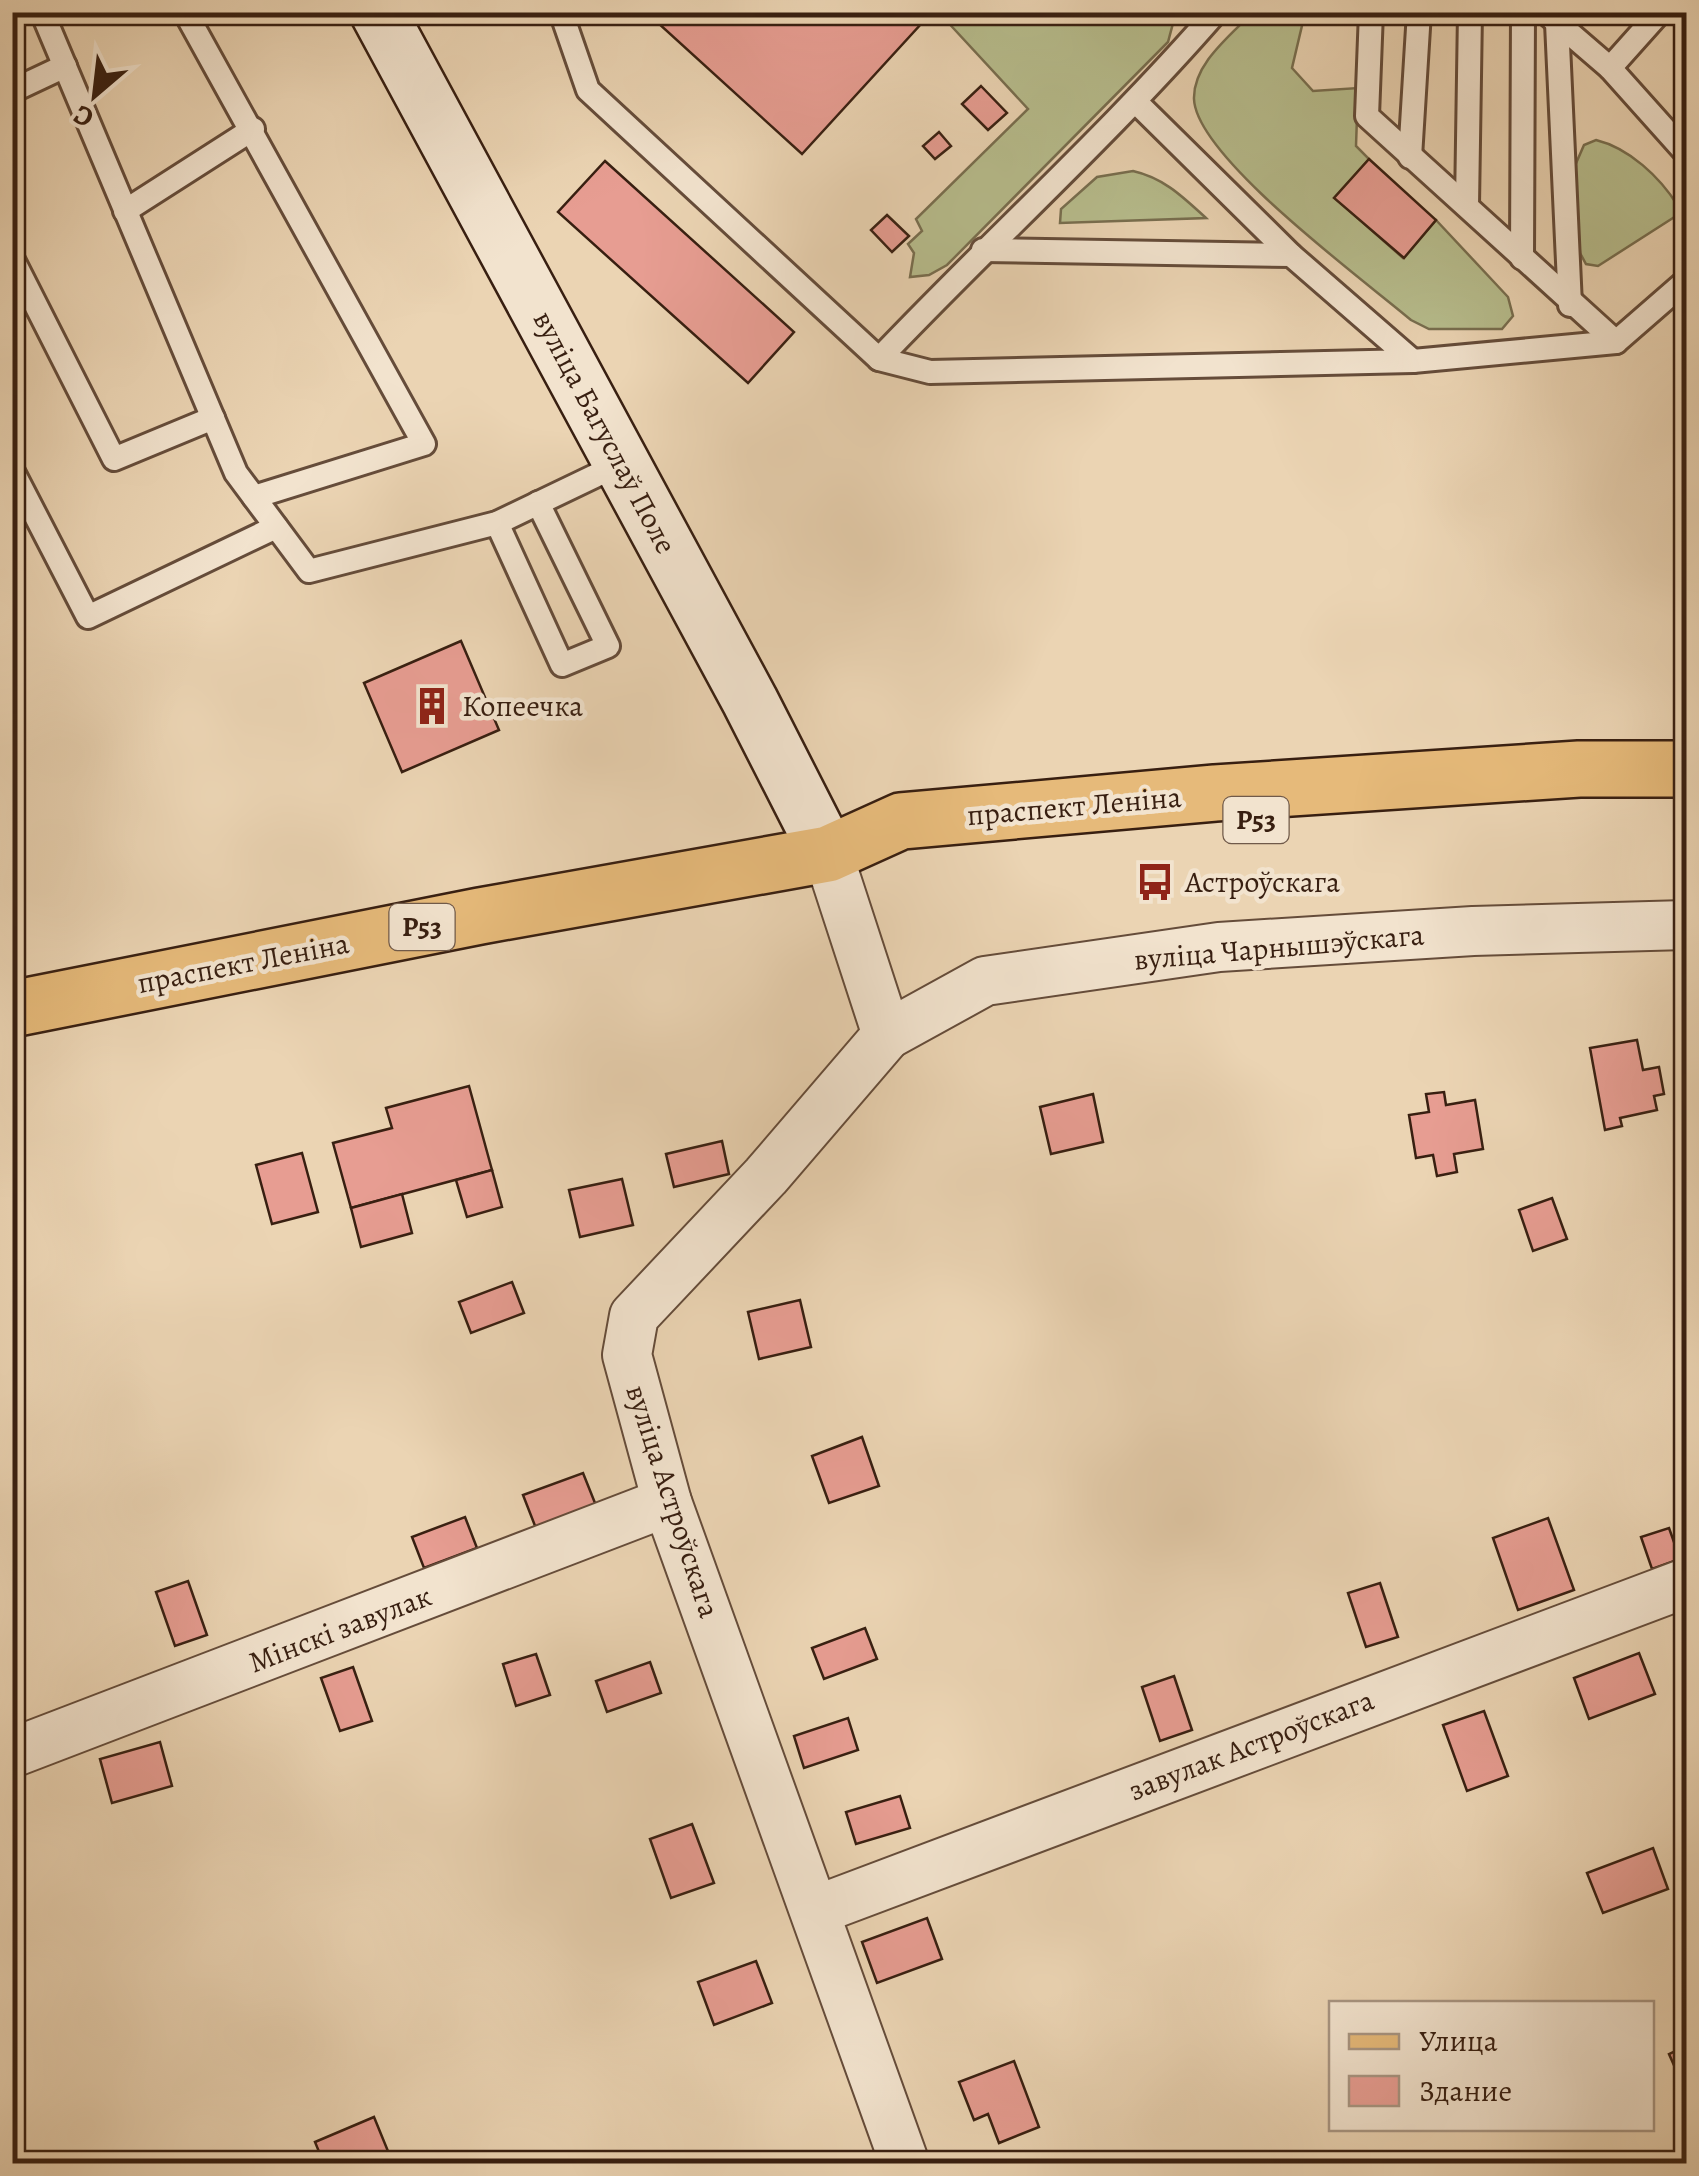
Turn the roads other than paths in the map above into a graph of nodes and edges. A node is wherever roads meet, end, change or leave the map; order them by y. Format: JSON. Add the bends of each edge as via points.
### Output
{"nodes":[{"id":1,"x":42,"y":12,"type":"edge"},
{"id":2,"x":185,"y":12,"type":"edge"},
{"id":3,"x":378,"y":12,"type":"edge"},
{"id":4,"x":561,"y":12,"type":"edge"},
{"id":5,"x":1216,"y":12,"type":"edge"},
{"id":6,"x":1370,"y":12,"type":"edge"},
{"id":7,"x":1420,"y":12,"type":"edge"},
{"id":8,"x":1470,"y":12,"type":"edge"},
{"id":9,"x":1523,"y":12,"type":"edge"},
{"id":10,"x":1660,"y":12,"type":"edge"},
{"id":11,"x":1551,"y":18,"type":"edge"},
{"id":12,"x":64,"y":66,"type":"junction"},
{"id":13,"x":1610,"y":68,"type":"junction"},
{"id":14,"x":12,"y":92,"type":"edge"},
{"id":15,"x":1137,"y":103,"type":"junction"},
{"id":16,"x":253,"y":129,"type":"junction"},
{"id":17,"x":1686,"y":153,"type":"edge"},
{"id":18,"x":1410,"y":157,"type":"junction"},
{"id":19,"x":1467,"y":205,"type":"junction"},
{"id":20,"x":125,"y":210,"type":"junction"},
{"id":21,"x":983,"y":250,"type":"junction"},
{"id":22,"x":1292,"y":255,"type":"junction"},
{"id":23,"x":12,"y":258,"type":"edge"},
{"id":24,"x":1522,"y":258,"type":"junction"},
{"id":25,"x":1686,"y":281,"type":"edge"},
{"id":26,"x":1570,"y":305,"type":"junction"},
{"id":27,"x":1616,"y":342,"type":"junction"},
{"id":28,"x":878,"y":358,"type":"junction"},
{"id":29,"x":1414,"y":361,"type":"junction"},
{"id":30,"x":212,"y":418,"type":"junction"},
{"id":31,"x":622,"y":463,"type":"junction"},
{"id":32,"x":12,"y":470,"type":"edge"},
{"id":33,"x":254,"y":497,"type":"junction"},
{"id":34,"x":538,"y":503,"type":"junction"},
{"id":35,"x":497,"y":523,"type":"junction"},
{"id":36,"x":276,"y":526,"type":"junction"},
{"id":37,"x":1686,"y":769,"type":"edge"},
{"id":38,"x":1686,"y":801,"type":"edge"},
{"id":39,"x":828,"y":854,"type":"junction"},
{"id":40,"x":1686,"y":925,"type":"edge"},
{"id":41,"x":14,"y":1003,"type":"edge"},
{"id":42,"x":888,"y":1035,"type":"junction"},
{"id":43,"x":667,"y":1502,"type":"junction"},
{"id":44,"x":1682,"y":1596,"type":"edge"},
{"id":45,"x":12,"y":1753,"type":"edge"},
{"id":46,"x":817,"y":1910,"type":"junction"},
{"id":47,"x":905,"y":2164,"type":"edge"}],
"edges":[{"from":1,"to":12,"type":"lane"},
{"from":2,"to":16,"type":"lane"},
{"from":3,"to":31,"type":"main road","name":"вуліца Багуслаў Поле"},
{"from":4,"to":28,"type":"lane","via":[[588,90]]},
{"from":5,"to":15,"type":"lane"},
{"from":6,"to":18,"type":"lane","via":[[1367,116]]},
{"from":7,"to":18,"type":"lane"},
{"from":8,"to":19,"type":"lane"},
{"from":9,"to":24,"type":"lane"},
{"from":10,"to":13,"type":"lane"},
{"from":11,"to":13,"type":"lane"},
{"from":11,"to":26,"type":"lane"},
{"from":12,"to":14,"type":"lane"},
{"from":12,"to":20,"type":"lane"},
{"from":13,"to":17,"type":"lane"},
{"from":15,"to":21,"type":"lane"},
{"from":15,"to":22,"type":"lane"},
{"from":16,"to":20,"type":"lane"},
{"from":16,"to":33,"type":"lane","via":[[424,444]]},
{"from":18,"to":19,"type":"lane"},
{"from":19,"to":24,"type":"lane"},
{"from":20,"to":30,"type":"lane"},
{"from":21,"to":22,"type":"lane"},
{"from":21,"to":28,"type":"lane"},
{"from":22,"to":29,"type":"lane"},
{"from":23,"to":30,"type":"lane","via":[[114,460]]},
{"from":24,"to":26,"type":"lane"},
{"from":25,"to":27,"type":"lane"},
{"from":26,"to":27,"type":"lane"},
{"from":27,"to":29,"type":"lane"},
{"from":28,"to":29,"type":"lane","via":[[930,372]]},
{"from":30,"to":33,"type":"lane","via":[[236,474]]},
{"from":31,"to":34,"type":"lane"},
{"from":31,"to":39,"type":"main road","name":"вуліца Багуслаў Поле"},
{"from":32,"to":36,"type":"lane","via":[[88,616]]},
{"from":33,"to":36,"type":"lane"},
{"from":34,"to":35,"type":"lane"},
{"from":34,"to":35,"type":"lane","via":[[608,646],[562,664]]},
{"from":35,"to":36,"type":"lane","via":[[309,570]]},
{"from":37,"to":39,"type":"main road","name":"праспект Леніна","number":"Р53","via":[[1483,775],[901,822]]},
{"from":38,"to":39,"type":"main road","name":"праспект Леніна","number":"Р53","via":[[1400,808],[1124,830],[899,862]]},
{"from":39,"to":41,"type":"main road","name":"праспект Леніна","number":"Р53"},
{"from":39,"to":42,"type":"street"},
{"from":40,"to":42,"type":"street","name":"вуліца Чарнышэўскага","via":[[1219,947],[985,980]]},
{"from":42,"to":43,"type":"street","name":"вуліца Астроўскага","via":[[634,1316],[627,1355]]},
{"from":43,"to":45,"type":"street","name":"Мінскі завулак"},
{"from":43,"to":46,"type":"street","name":"вуліца Астроўскага"},
{"from":44,"to":46,"type":"street","name":"завулак Астроўскага"},
{"from":46,"to":47,"type":"street","name":"вуліца Астроўскага"}]}
